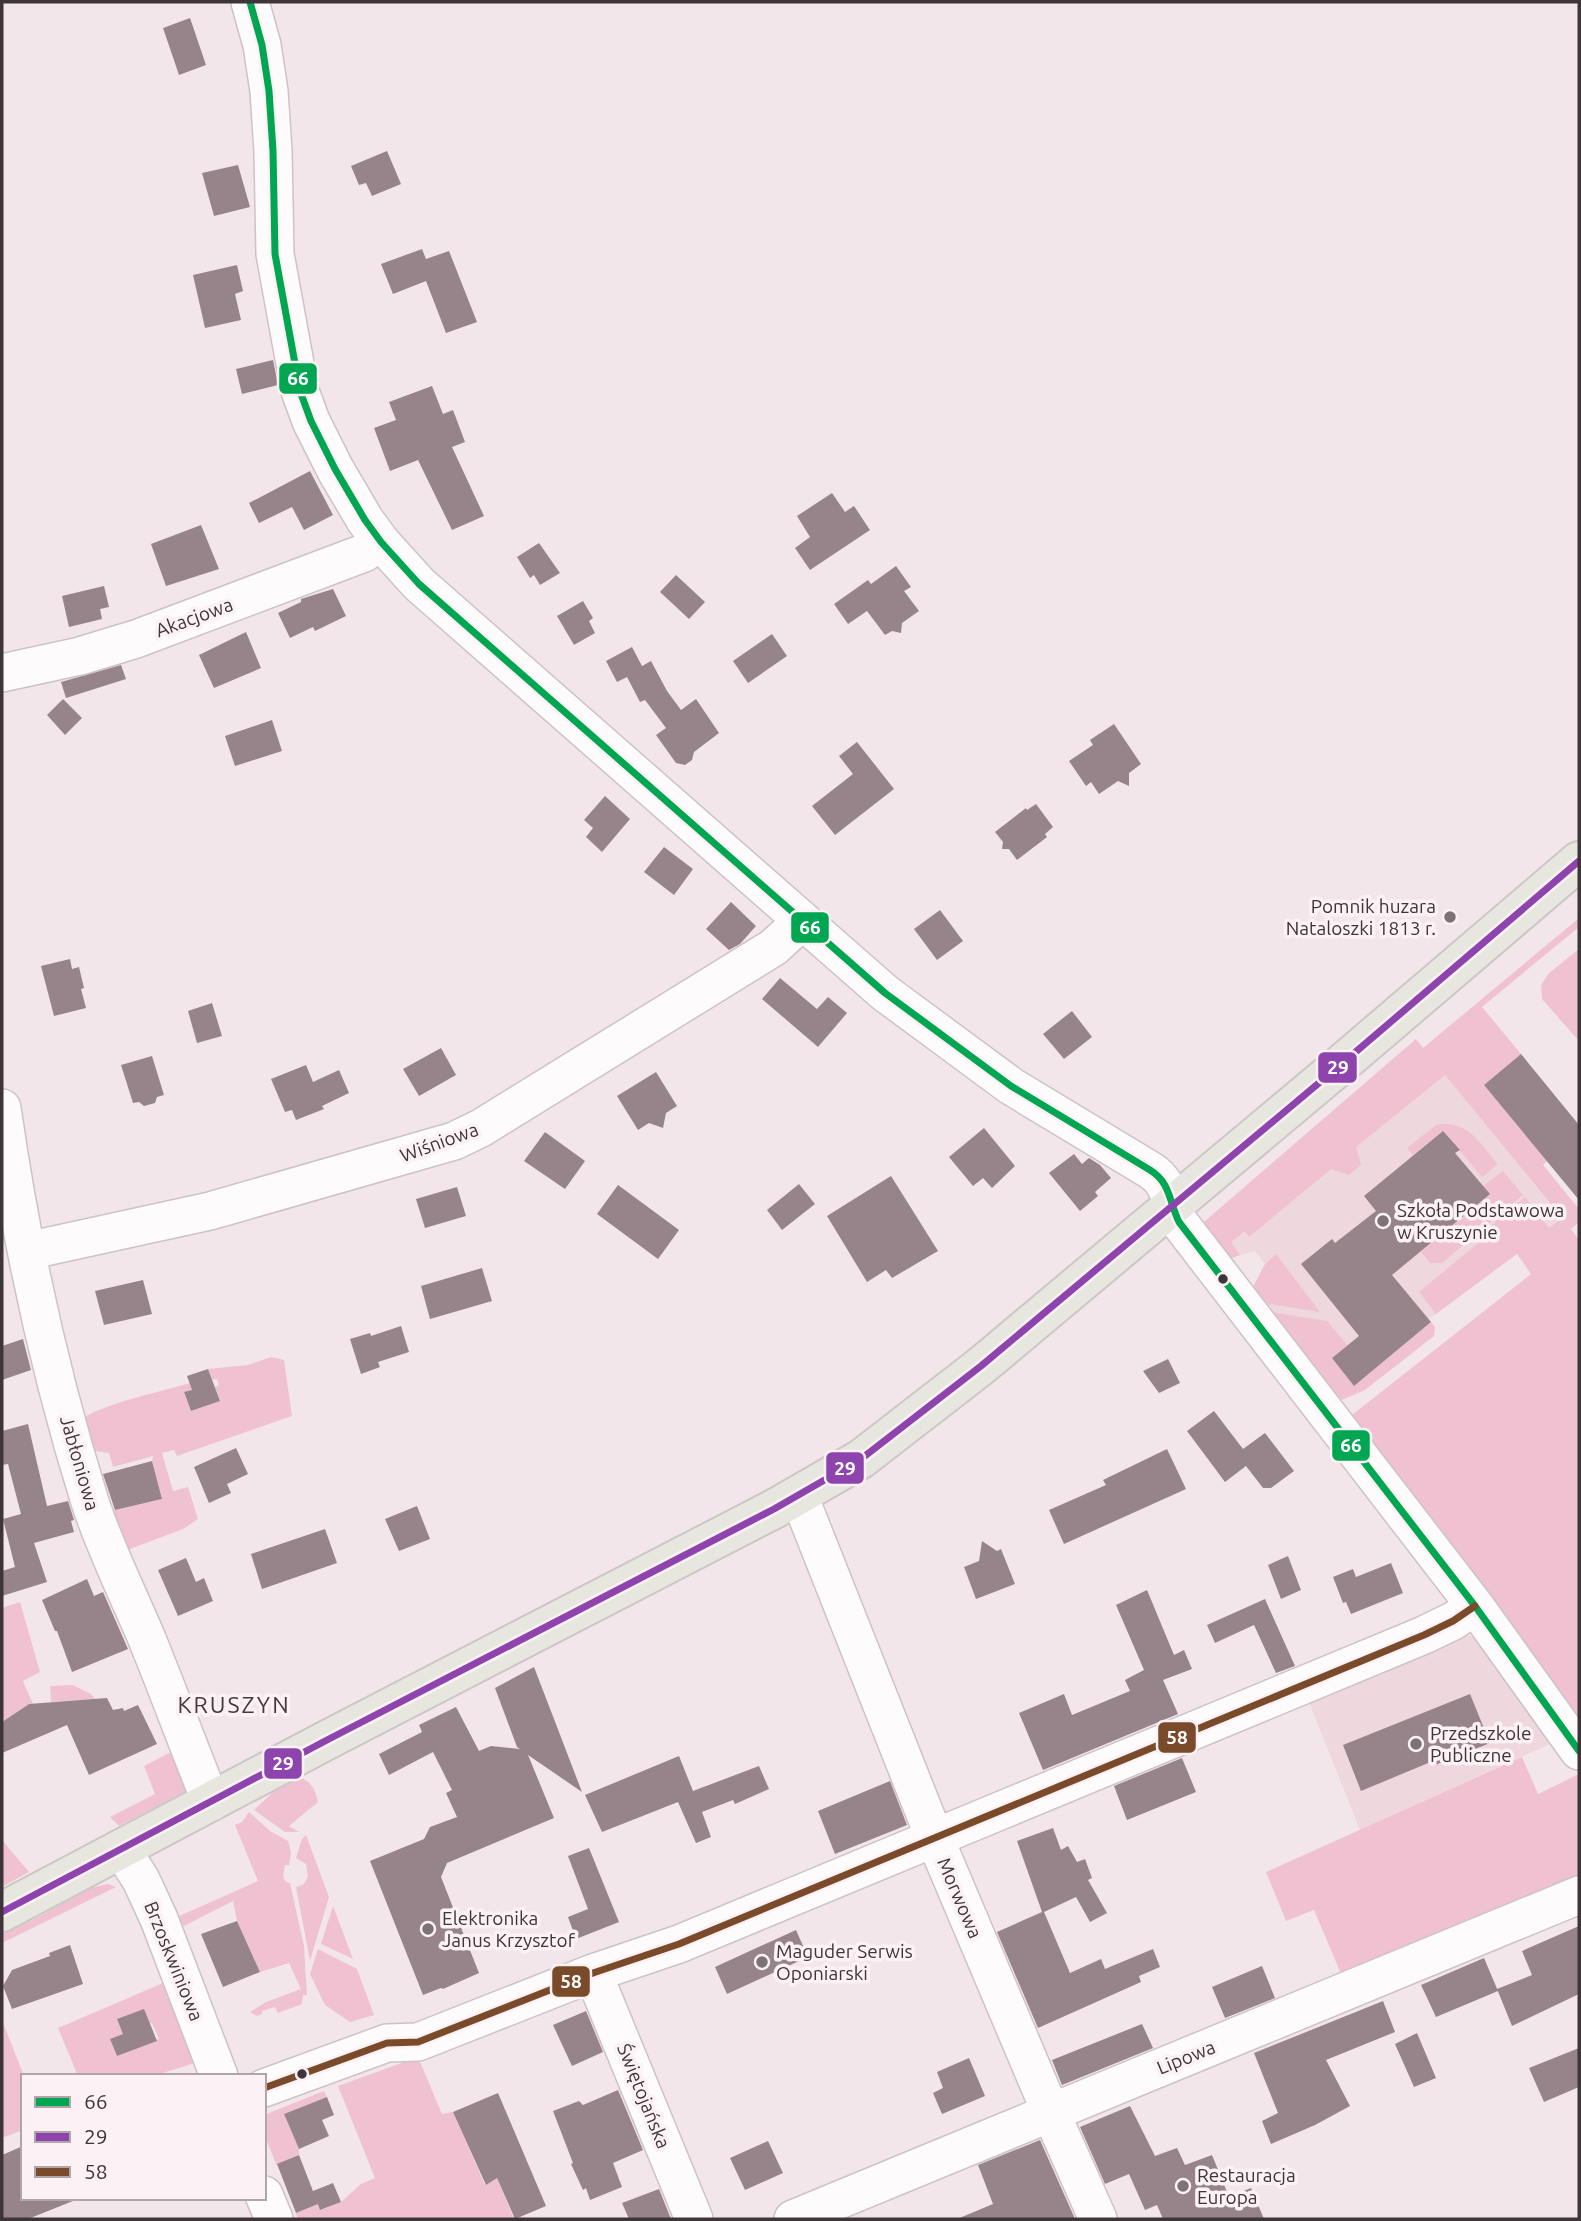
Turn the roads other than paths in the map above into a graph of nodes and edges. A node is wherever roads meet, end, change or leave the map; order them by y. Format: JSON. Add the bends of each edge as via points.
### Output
{"nodes":[{"id":1,"x":250,"y":2,"type":"edge"},
{"id":2,"x":381,"y":542,"type":"junction"},
{"id":3,"x":2,"y":673,"type":"edge"},
{"id":4,"x":1579,"y":861,"type":"edge"},
{"id":5,"x":802,"y":921,"type":"junction"},
{"id":6,"x":2,"y":1108,"type":"edge"},
{"id":7,"x":1171,"y":1205,"type":"junction"},
{"id":8,"x":27,"y":1251,"type":"junction"},
{"id":9,"x":799,"y":1496,"type":"junction"},
{"id":10,"x":1475,"y":1606,"type":"junction"},
{"id":11,"x":1579,"y":1751,"type":"edge"},
{"id":12,"x":211,"y":1802,"type":"junction"},
{"id":13,"x":935,"y":1839,"type":"junction"},
{"id":14,"x":122,"y":1850,"type":"junction"},
{"id":15,"x":1579,"y":1895,"type":"edge"},
{"id":16,"x":2,"y":1912,"type":"edge"},
{"id":17,"x":593,"y":1973,"type":"junction"},
{"id":18,"x":218,"y":2074,"type":"edge"},
{"id":19,"x":266,"y":2087,"type":"edge"},
{"id":20,"x":1051,"y":2113,"type":"junction"},
{"id":21,"x":266,"y":2200,"type":"edge"},
{"id":22,"x":274,"y":2219,"type":"edge"},
{"id":23,"x":694,"y":2219,"type":"edge"},
{"id":24,"x":793,"y":2219,"type":"edge"},
{"id":25,"x":1098,"y":2219,"type":"edge"}],
"edges":[{"from":1,"to":2,"type":"street","via":[[269,91],[275,254],[300,391],[335,469]]},
{"from":2,"to":3,"type":"street","name":"Akacjowa","via":[[352,558],[136,639]]},
{"from":2,"to":5,"type":"street","via":[[419,584]]},
{"from":4,"to":7,"type":"main road"},
{"from":5,"to":7,"type":"street","via":[[885,993],[1011,1086],[1156,1174],[1167,1185]]},
{"from":5,"to":8,"type":"street","name":"Wiśniowa","via":[[774,947],[454,1141],[210,1212]]},
{"from":6,"to":8,"type":"street","name":"Jabłoniowa"},
{"from":7,"to":9,"type":"main road","via":[[885,1442]]},
{"from":7,"to":10,"type":"street","via":[[1179,1222]]},
{"from":8,"to":12,"type":"street","name":"Jabłoniowa","via":[[90,1504]]},
{"from":9,"to":12,"type":"main road"},
{"from":9,"to":13,"type":"street","name":"Morwowa"},
{"from":10,"to":11,"type":"street"},
{"from":10,"to":13,"type":"street","via":[[1424,1635]]},
{"from":12,"to":14,"type":"main road"},
{"from":13,"to":17,"type":"street","via":[[679,1944]]},
{"from":13,"to":20,"type":"street","name":"Morwowa"},
{"from":14,"to":16,"type":"main road"},
{"from":14,"to":18,"type":"street","name":"Brzoskwiniowa","via":[[159,1919]]},
{"from":15,"to":20,"type":"street","name":"Lipowa"},
{"from":17,"to":19,"type":"street","via":[[418,2042],[387,2043]]},
{"from":17,"to":23,"type":"street","name":"Świętojańska"},
{"from":20,"to":24,"type":"street","name":"Lipowa"},
{"from":20,"to":25,"type":"street","name":"Morwowa"},
{"from":21,"to":22,"type":"street"}]}
